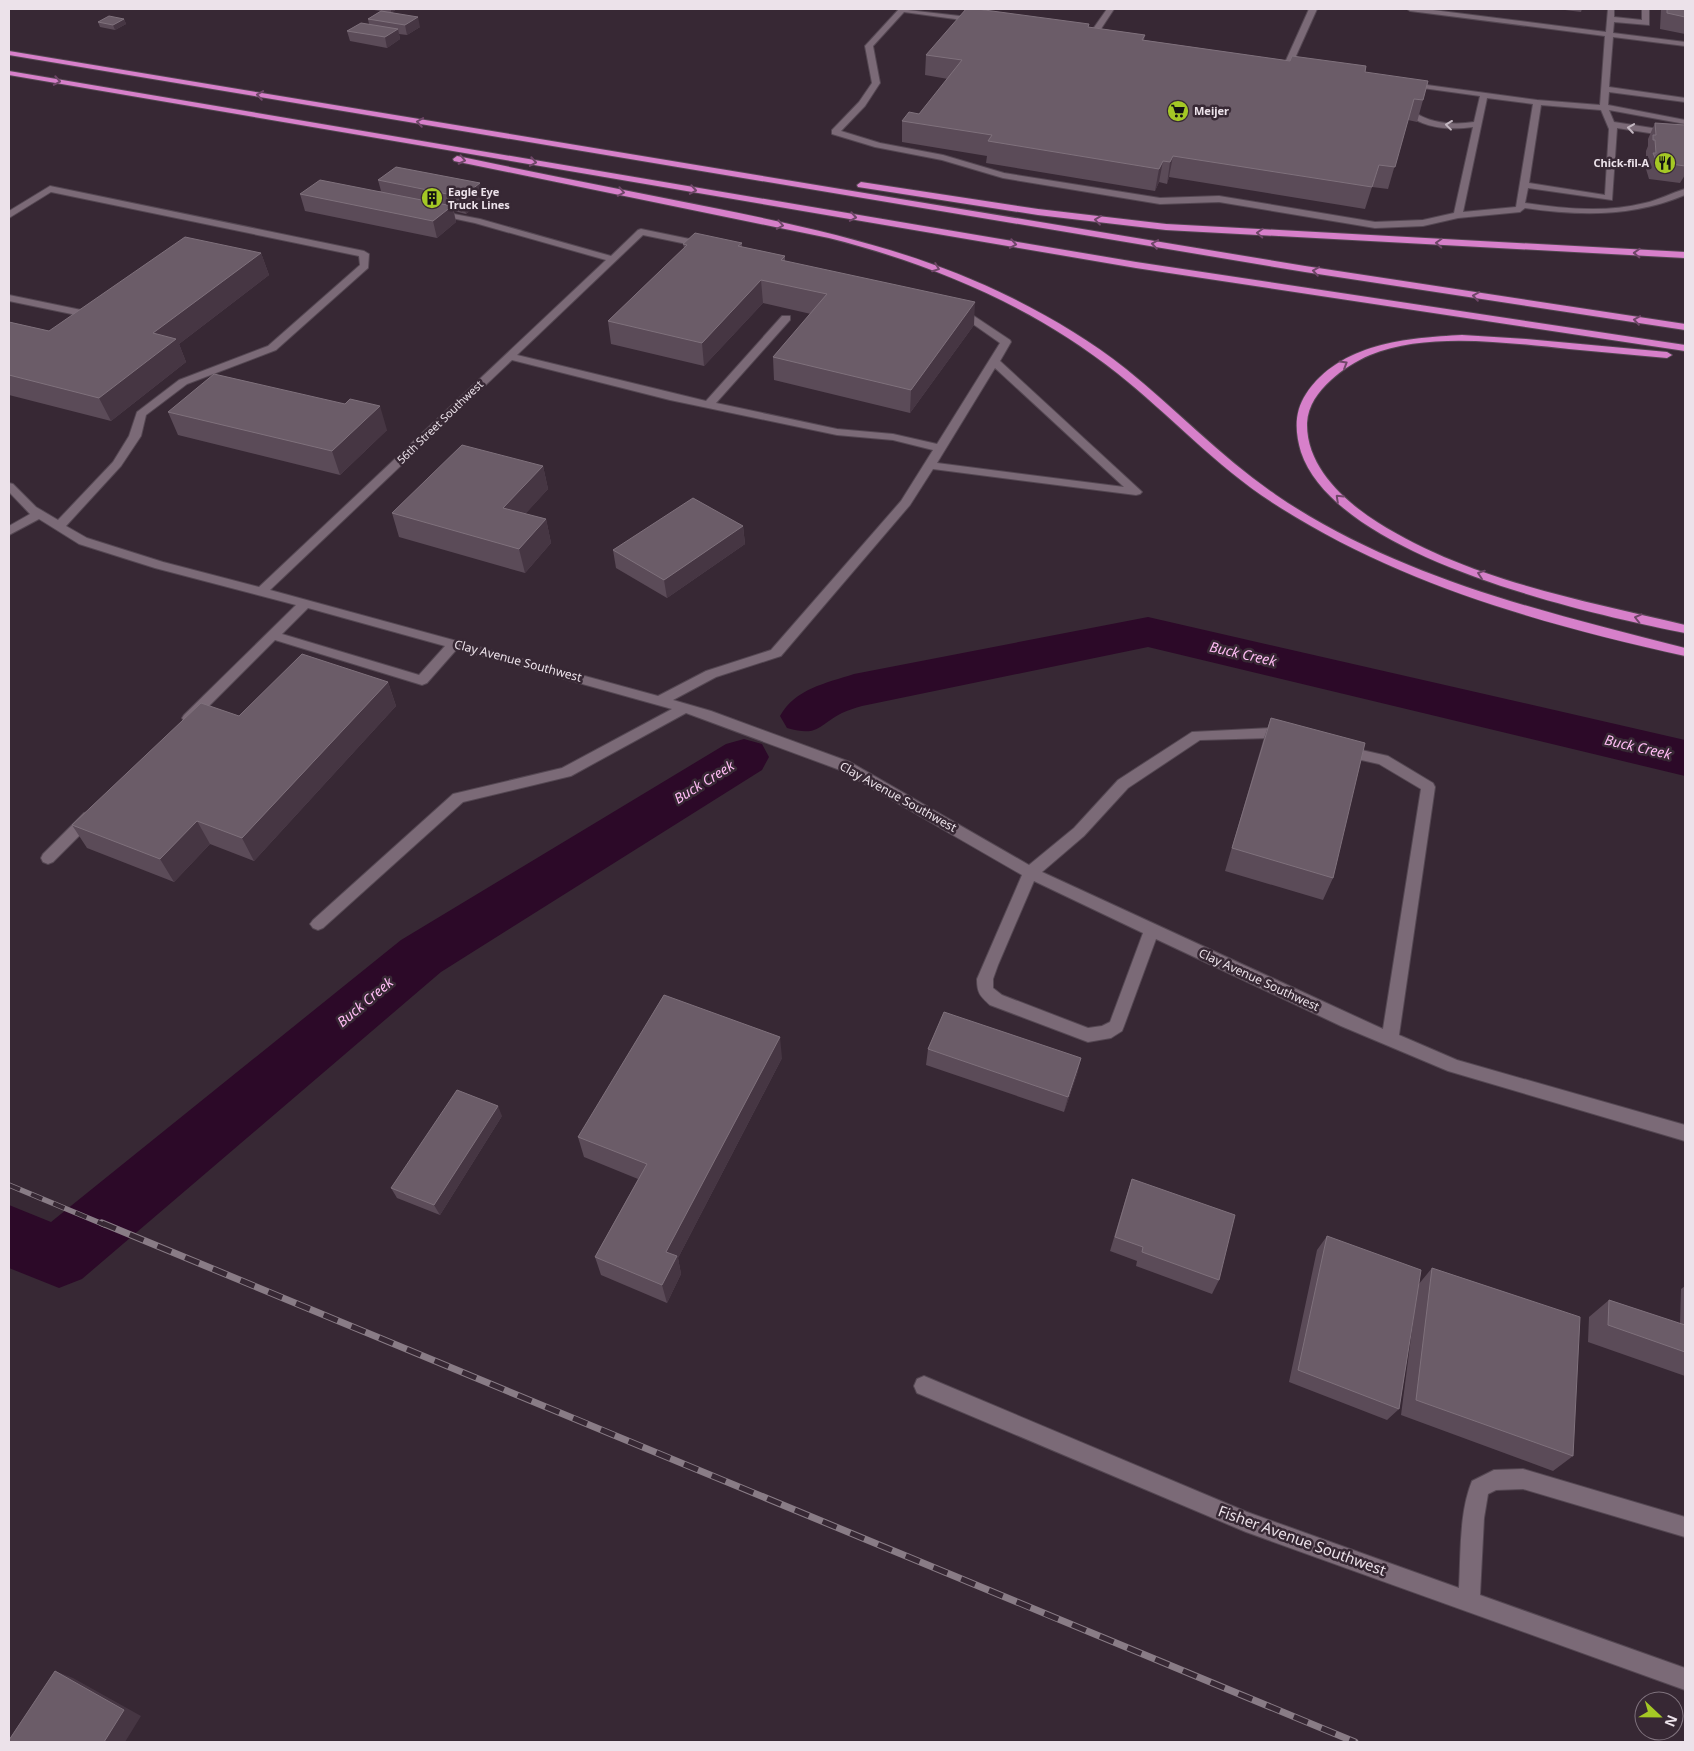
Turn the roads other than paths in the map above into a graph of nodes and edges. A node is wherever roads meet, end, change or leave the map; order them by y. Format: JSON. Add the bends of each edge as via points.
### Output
{"nodes":[{"id":1,"x":902,"y":9,"type":"edge"},
{"id":2,"x":1110,"y":9,"type":"edge"},
{"id":3,"x":1313,"y":9,"type":"edge"},
{"id":4,"x":1410,"y":9,"type":"edge"},
{"id":5,"x":1610,"y":9,"type":"edge"},
{"id":6,"x":1646,"y":9,"type":"edge"},
{"id":7,"x":1491,"y":12,"type":"dead end"},
{"id":8,"x":1482,"y":18,"type":"junction"},
{"id":9,"x":1610,"y":19,"type":"junction"},
{"id":10,"x":984,"y":21,"type":"edge"},
{"id":11,"x":1610,"y":34,"type":"junction"},
{"id":12,"x":1092,"y":36,"type":"edge"},
{"id":13,"x":1685,"y":44,"type":"edge"},
{"id":14,"x":9,"y":48,"type":"edge"},
{"id":15,"x":9,"y":53,"type":"edge"},
{"id":16,"x":87,"y":66,"type":"junction"},
{"id":17,"x":1296,"y":68,"type":"edge"},
{"id":18,"x":9,"y":73,"type":"edge"},
{"id":19,"x":1399,"y":83,"type":"edge"},
{"id":20,"x":1418,"y":86,"type":"junction"},
{"id":21,"x":1604,"y":89,"type":"junction"},
{"id":22,"x":1484,"y":95,"type":"junction"},
{"id":23,"x":1685,"y":100,"type":"edge"},
{"id":24,"x":1537,"y":102,"type":"junction"},
{"id":25,"x":1606,"y":108,"type":"junction"},
{"id":26,"x":226,"y":110,"type":"junction"},
{"id":27,"x":1685,"y":114,"type":"edge"},
{"id":28,"x":1478,"y":122,"type":"junction"},
{"id":29,"x":1685,"y":122,"type":"edge"},
{"id":30,"x":1610,"y":124,"type":"junction"},
{"id":31,"x":1685,"y":140,"type":"edge"},
{"id":32,"x":675,"y":164,"type":"junction"},
{"id":33,"x":1524,"y":185,"type":"junction"},
{"id":34,"x":1685,"y":192,"type":"edge"},
{"id":35,"x":1521,"y":205,"type":"junction"},
{"id":36,"x":422,"y":210,"type":"edge"},
{"id":37,"x":1458,"y":214,"type":"junction"},
{"id":38,"x":9,"y":215,"type":"edge"},
{"id":39,"x":720,"y":248,"type":"edge"},
{"id":40,"x":1685,"y":255,"type":"edge"},
{"id":41,"x":615,"y":256,"type":"junction"},
{"id":42,"x":9,"y":298,"type":"edge"},
{"id":43,"x":946,"y":306,"type":"edge"},
{"id":44,"x":91,"y":315,"type":"edge"},
{"id":45,"x":786,"y":318,"type":"dead end"},
{"id":46,"x":1685,"y":327,"type":"edge"},
{"id":47,"x":1685,"y":348,"type":"edge"},
{"id":48,"x":510,"y":356,"type":"junction"},
{"id":49,"x":1685,"y":356,"type":"edge"},
{"id":50,"x":994,"y":361,"type":"junction"},
{"id":51,"x":710,"y":405,"type":"junction"},
{"id":52,"x":940,"y":448,"type":"junction"},
{"id":53,"x":929,"y":465,"type":"junction"},
{"id":54,"x":9,"y":486,"type":"edge"},
{"id":55,"x":39,"y":514,"type":"junction"},
{"id":56,"x":59,"y":526,"type":"junction"},
{"id":57,"x":9,"y":531,"type":"edge"},
{"id":58,"x":262,"y":591,"type":"junction"},
{"id":59,"x":305,"y":603,"type":"junction"},
{"id":60,"x":1685,"y":629,"type":"edge"},
{"id":61,"x":272,"y":635,"type":"junction"},
{"id":62,"x":454,"y":644,"type":"junction"},
{"id":63,"x":1685,"y":652,"type":"edge"},
{"id":64,"x":660,"y":701,"type":"junction"},
{"id":65,"x":685,"y":708,"type":"junction"},
{"id":66,"x":181,"y":726,"type":"edge"},
{"id":67,"x":1299,"y":740,"type":"edge"},
{"id":68,"x":1327,"y":747,"type":"edge"},
{"id":69,"x":97,"y":809,"type":"edge"},
{"id":70,"x":48,"y":858,"type":"dead end"},
{"id":71,"x":1030,"y":873,"type":"junction"},
{"id":72,"x":318,"y":924,"type":"dead end"},
{"id":73,"x":1152,"y":930,"type":"junction"},
{"id":74,"x":1390,"y":1040,"type":"junction"},
{"id":75,"x":1685,"y":1133,"type":"edge"},
{"id":76,"x":924,"y":1386,"type":"dead end"},
{"id":77,"x":1685,"y":1527,"type":"edge"},
{"id":78,"x":1469,"y":1602,"type":"junction"},
{"id":79,"x":1685,"y":1680,"type":"edge"}],
"edges":[{"from":1,"to":10,"type":"street"},
{"from":1,"to":37,"type":"street","via":[[868,46],[876,83],[862,104],[835,132],[1003,175],[1160,201],[1219,199],[1375,225],[1423,223]]},
{"from":2,"to":12,"type":"street"},
{"from":3,"to":17,"type":"street","via":[[1283,66]]},
{"from":4,"to":8,"type":"street"},
{"from":5,"to":9,"type":"street"},
{"from":6,"to":9,"type":"street","via":[[1646,23]]},
{"from":7,"to":8,"type":"street"},
{"from":8,"to":11,"type":"street"},
{"from":9,"to":11,"type":"street"},
{"from":11,"to":13,"type":"street"},
{"from":11,"to":21,"type":"street"},
{"from":14,"to":16,"type":"highway"},
{"from":15,"to":16,"type":"highway"},
{"from":32,"to":16,"type":"highway","one_way":true},
{"from":18,"to":26,"type":"highway","one_way":true},
{"from":19,"to":20,"type":"street"},
{"from":20,"to":22,"type":"street"},
{"from":28,"to":20,"type":"street","one_way":true,"via":[[1462,126],[1417,118],[1412,113]]},
{"from":21,"to":23,"type":"street"},
{"from":21,"to":25,"type":"street"},
{"from":22,"to":24,"type":"street"},
{"from":22,"to":28,"type":"street"},
{"from":24,"to":25,"type":"street"},
{"from":24,"to":33,"type":"street"},
{"from":25,"to":27,"type":"street","via":[[1636,107]]},
{"from":25,"to":29,"type":"street"},
{"from":25,"to":30,"type":"street"},
{"from":26,"to":47,"type":"highway","one_way":true,"via":[[1136,265]]},
{"from":26,"to":63,"type":"highway","one_way":true,"via":[[822,234],[878,248],[942,270],[1025,308],[1075,338],[1135,382],[1253,483],[1342,539],[1404,569],[1484,598]]},
{"from":28,"to":37,"type":"street"},
{"from":31,"to":30,"type":"street","one_way":true},
{"from":30,"to":33,"type":"street","via":[[1613,129],[1608,198]]},
{"from":40,"to":32,"type":"highway","one_way":true,"via":[[1158,226],[1048,214],[817,178]]},
{"from":46,"to":32,"type":"highway","one_way":true,"via":[[1296,268]]},
{"from":33,"to":35,"type":"street"},
{"from":34,"to":35,"type":"street","via":[[1672,197],[1659,209],[1638,214],[1596,217]]},
{"from":35,"to":37,"type":"street","via":[[1520,209]]},
{"from":36,"to":41,"type":"street"},
{"from":38,"to":56,"type":"street","via":[[50,189],[364,254],[365,266],[272,348],[184,382],[142,414],[135,436],[117,464]]},
{"from":39,"to":41,"type":"street","name":"56th Street Southwest","via":[[641,232]]},
{"from":41,"to":48,"type":"street","name":"56th Street Southwest"},
{"from":42,"to":44,"type":"street"},
{"from":43,"to":50,"type":"street","via":[[956,308],[1006,342]]},
{"from":45,"to":51,"type":"street"},
{"from":48,"to":51,"type":"street"},
{"from":48,"to":58,"type":"street","name":"56th Street Southwest"},
{"from":60,"to":49,"type":"highway","one_way":true,"via":[[1514,586],[1456,566],[1408,543],[1373,524],[1338,498],[1306,451],[1302,430],[1307,401],[1326,377],[1348,361],[1380,348],[1447,339],[1495,340]]},
{"from":50,"to":52,"type":"street"},
{"from":50,"to":53,"type":"street","via":[[1136,492]]},
{"from":51,"to":52,"type":"street","via":[[837,432],[893,437]]},
{"from":52,"to":53,"type":"street"},
{"from":53,"to":64,"type":"street","via":[[906,503],[776,653],[711,674]]},
{"from":54,"to":55,"type":"street","name":"Clay Avenue Southwest"},
{"from":55,"to":56,"type":"street","name":"Clay Avenue Southwest"},
{"from":55,"to":57,"type":"street"},
{"from":56,"to":58,"type":"street","name":"Clay Avenue Southwest","via":[[83,541],[158,565]]},
{"from":58,"to":59,"type":"street","name":"Clay Avenue Southwest"},
{"from":59,"to":61,"type":"street"},
{"from":59,"to":62,"type":"street","name":"Clay Avenue Southwest"},
{"from":61,"to":62,"type":"street","via":[[422,680]]},
{"from":61,"to":66,"type":"street"},
{"from":62,"to":64,"type":"street","name":"Clay Avenue Southwest"},
{"from":64,"to":65,"type":"street","name":"Clay Avenue Southwest"},
{"from":65,"to":71,"type":"street","name":"Clay Avenue Southwest","via":[[845,766]]},
{"from":65,"to":72,"type":"street","via":[[566,772],[458,798]]},
{"from":67,"to":71,"type":"street","via":[[1271,734],[1197,735],[1123,784],[1079,832]]},
{"from":68,"to":74,"type":"street","via":[[1383,760],[1428,787]]},
{"from":69,"to":70,"type":"street"},
{"from":71,"to":73,"type":"street","name":"Clay Avenue Southwest"},
{"from":71,"to":73,"type":"street","via":[[986,979],[985,991],[996,1000],[1088,1035],[1105,1033],[1116,1026]]},
{"from":73,"to":74,"type":"street","name":"Clay Avenue Southwest"},
{"from":74,"to":75,"type":"street","name":"Clay Avenue Southwest","via":[[1454,1066]]},
{"from":76,"to":78,"type":"street","name":"Fisher Avenue Southwest","via":[[1246,1522]]},
{"from":77,"to":78,"type":"street","via":[[1523,1479],[1494,1480],[1479,1488]]},
{"from":78,"to":79,"type":"street","name":"Fisher Avenue Southwest"}]}
